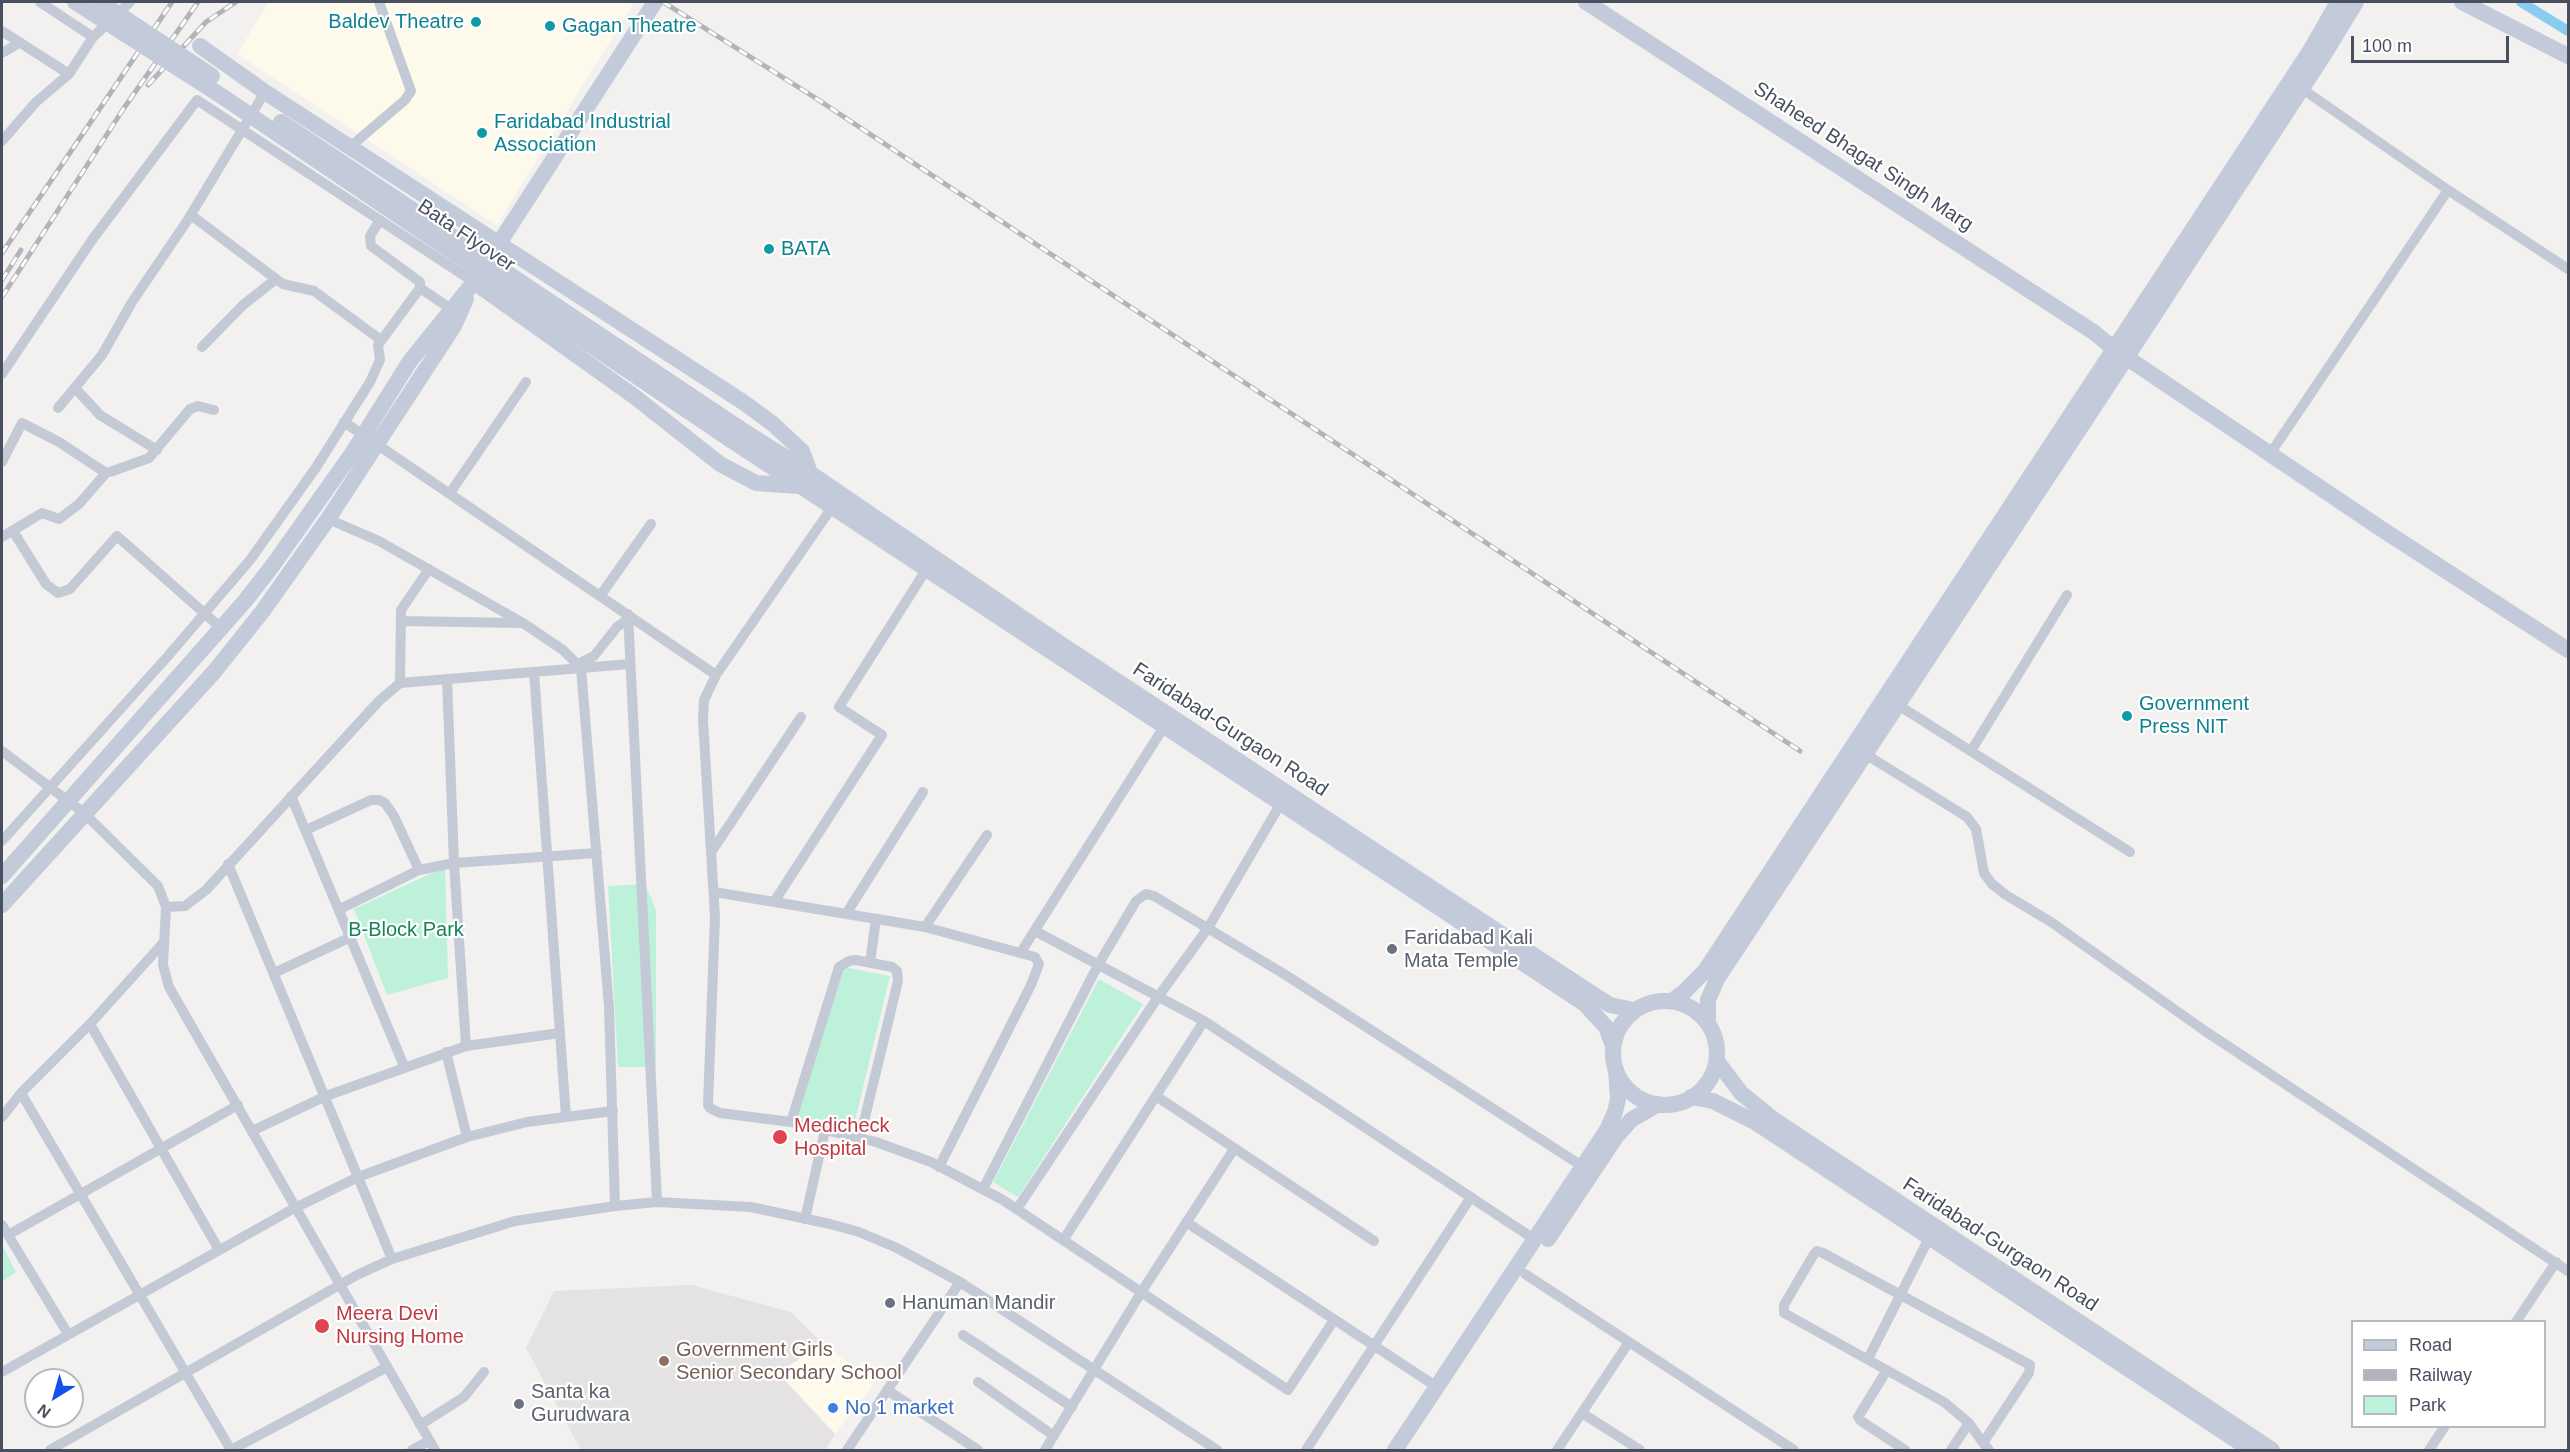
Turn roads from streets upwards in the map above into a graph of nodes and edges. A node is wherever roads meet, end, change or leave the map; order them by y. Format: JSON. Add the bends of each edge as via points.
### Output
{"nodes":[{"id":1,"x":40,"y":2,"type":"edge"},
{"id":2,"x":75,"y":2,"type":"edge"},
{"id":3,"x":100,"y":2,"type":"edge"},
{"id":4,"x":130,"y":2,"type":"edge"},
{"id":5,"x":379,"y":2,"type":"edge"},
{"id":6,"x":655,"y":2,"type":"edge"},
{"id":7,"x":1586,"y":2,"type":"edge"},
{"id":8,"x":2338,"y":2,"type":"edge"},
{"id":9,"x":2356,"y":2,"type":"edge"},
{"id":10,"x":2462,"y":2,"type":"edge"},
{"id":11,"x":2,"y":31,"type":"edge"},
{"id":12,"x":93,"y":37,"type":"junction"},
{"id":13,"x":19,"y":43,"type":"junction"},
{"id":14,"x":200,"y":46,"type":"dead end"},
{"id":15,"x":2,"y":53,"type":"edge"},
{"id":16,"x":2568,"y":56,"type":"edge"},
{"id":17,"x":69,"y":74,"type":"junction"},
{"id":18,"x":2296,"y":85,"type":"junction"},
{"id":19,"x":265,"y":92,"type":"junction"},
{"id":20,"x":242,"y":129,"type":"junction"},
{"id":21,"x":2,"y":141,"type":"edge"},
{"id":22,"x":350,"y":147,"type":"junction"},
{"id":23,"x":2448,"y":190,"type":"junction"},
{"id":24,"x":191,"y":215,"type":"junction"},
{"id":25,"x":380,"y":220,"type":"junction"},
{"id":26,"x":499,"y":244,"type":"junction"},
{"id":27,"x":2568,"y":268,"type":"edge"},
{"id":28,"x":276,"y":279,"type":"junction"},
{"id":29,"x":474,"y":282,"type":"junction"},
{"id":30,"x":420,"y":288,"type":"junction"},
{"id":31,"x":451,"y":309,"type":"junction"},
{"id":32,"x":381,"y":340,"type":"junction"},
{"id":33,"x":202,"y":347,"type":"dead end"},
{"id":34,"x":2120,"y":353,"type":"junction"},
{"id":35,"x":2,"y":374,"type":"edge"},
{"id":36,"x":526,"y":382,"type":"dead end"},
{"id":37,"x":75,"y":388,"type":"junction"},
{"id":38,"x":58,"y":408,"type":"dead end"},
{"id":39,"x":214,"y":410,"type":"dead end"},
{"id":40,"x":344,"y":422,"type":"junction"},
{"id":41,"x":735,"y":434,"type":"junction"},
{"id":42,"x":370,"y":439,"type":"junction"},
{"id":43,"x":158,"y":450,"type":"junction"},
{"id":44,"x":2270,"y":454,"type":"junction"},
{"id":45,"x":2,"y":462,"type":"edge"},
{"id":46,"x":106,"y":473,"type":"junction"},
{"id":47,"x":805,"y":479,"type":"junction"},
{"id":48,"x":450,"y":494,"type":"junction"},
{"id":49,"x":837,"y":500,"type":"junction"},
{"id":50,"x":328,"y":519,"type":"junction"},
{"id":51,"x":651,"y":524,"type":"dead end"},
{"id":52,"x":13,"y":531,"type":"junction"},
{"id":53,"x":2,"y":537,"type":"edge"},
{"id":54,"x":429,"y":569,"type":"junction"},
{"id":55,"x":926,"y":570,"type":"junction"},
{"id":56,"x":600,"y":596,"type":"junction"},
{"id":57,"x":2067,"y":596,"type":"dead end"},
{"id":58,"x":205,"y":615,"type":"junction"},
{"id":59,"x":628,"y":617,"type":"junction"},
{"id":60,"x":401,"y":621,"type":"junction"},
{"id":61,"x":523,"y":623,"type":"junction"},
{"id":62,"x":221,"y":628,"type":"junction"},
{"id":63,"x":2568,"y":650,"type":"edge"},
{"id":64,"x":630,"y":664,"type":"junction"},
{"id":65,"x":579,"y":666,"type":"junction"},
{"id":66,"x":534,"y":672,"type":"junction"},
{"id":67,"x":716,"y":675,"type":"junction"},
{"id":68,"x":447,"y":679,"type":"junction"},
{"id":69,"x":400,"y":683,"type":"junction"},
{"id":70,"x":1898,"y":705,"type":"junction"},
{"id":71,"x":801,"y":717,"type":"dead end"},
{"id":72,"x":1167,"y":722,"type":"junction"},
{"id":73,"x":2,"y":751,"type":"edge"},
{"id":74,"x":1971,"y":751,"type":"junction"},
{"id":75,"x":1865,"y":754,"type":"junction"},
{"id":76,"x":50,"y":787,"type":"junction"},
{"id":77,"x":923,"y":792,"type":"dead end"},
{"id":78,"x":291,"y":796,"type":"junction"},
{"id":79,"x":69,"y":801,"type":"junction"},
{"id":80,"x":1281,"y":803,"type":"junction"},
{"id":81,"x":84,"y":813,"type":"junction"},
{"id":82,"x":306,"y":830,"type":"junction"},
{"id":83,"x":987,"y":835,"type":"dead end"},
{"id":84,"x":2,"y":841,"type":"edge"},
{"id":85,"x":712,"y":851,"type":"junction"},
{"id":86,"x":2130,"y":852,"type":"dead end"},
{"id":87,"x":597,"y":853,"type":"junction"},
{"id":88,"x":547,"y":857,"type":"junction"},
{"id":89,"x":454,"y":863,"type":"junction"},
{"id":90,"x":228,"y":864,"type":"junction"},
{"id":91,"x":419,"y":870,"type":"junction"},
{"id":92,"x":2,"y":876,"type":"edge"},
{"id":93,"x":714,"y":892,"type":"junction"},
{"id":94,"x":774,"y":902,"type":"junction"},
{"id":95,"x":2,"y":905,"type":"edge"},
{"id":96,"x":166,"y":907,"type":"junction"},
{"id":97,"x":340,"y":909,"type":"junction"},
{"id":98,"x":846,"y":914,"type":"junction"},
{"id":99,"x":876,"y":919,"type":"junction"},
{"id":100,"x":925,"y":927,"type":"junction"},
{"id":101,"x":1208,"y":928,"type":"junction"},
{"id":102,"x":1035,"y":931,"type":"junction"},
{"id":103,"x":351,"y":937,"type":"junction"},
{"id":104,"x":164,"y":942,"type":"junction"},
{"id":105,"x":1022,"y":952,"type":"junction"},
{"id":106,"x":870,"y":963,"type":"junction"},
{"id":107,"x":1098,"y":965,"type":"junction"},
{"id":108,"x":274,"y":973,"type":"junction"},
{"id":109,"x":1158,"y":997,"type":"junction"},
{"id":110,"x":1671,"y":1000,"type":"junction"},
{"id":111,"x":1634,"y":1010,"type":"junction"},
{"id":112,"x":1204,"y":1021,"type":"junction"},
{"id":113,"x":90,"y":1023,"type":"junction"},
{"id":114,"x":1708,"y":1023,"type":"junction"},
{"id":115,"x":560,"y":1033,"type":"junction"},
{"id":116,"x":466,"y":1046,"type":"junction"},
{"id":117,"x":1613,"y":1046,"type":"junction"},
{"id":118,"x":446,"y":1052,"type":"junction"},
{"id":119,"x":1717,"y":1061,"type":"junction"},
{"id":120,"x":404,"y":1066,"type":"junction"},
{"id":121,"x":1616,"y":1069,"type":"junction"},
{"id":122,"x":21,"y":1092,"type":"junction"},
{"id":123,"x":326,"y":1096,"type":"junction"},
{"id":124,"x":1156,"y":1096,"type":"junction"},
{"id":125,"x":1692,"y":1097,"type":"junction"},
{"id":126,"x":1658,"y":1104,"type":"junction"},
{"id":127,"x":238,"y":1105,"type":"junction"},
{"id":128,"x":613,"y":1111,"type":"junction"},
{"id":129,"x":2,"y":1117,"type":"edge"},
{"id":130,"x":566,"y":1117,"type":"junction"},
{"id":131,"x":791,"y":1122,"type":"junction"},
{"id":132,"x":825,"y":1130,"type":"junction"},
{"id":133,"x":252,"y":1131,"type":"junction"},
{"id":134,"x":467,"y":1137,"type":"junction"},
{"id":135,"x":860,"y":1138,"type":"junction"},
{"id":136,"x":161,"y":1149,"type":"junction"},
{"id":137,"x":1234,"y":1149,"type":"junction"},
{"id":138,"x":1582,"y":1166,"type":"junction"},
{"id":139,"x":939,"y":1167,"type":"junction"},
{"id":140,"x":357,"y":1177,"type":"junction"},
{"id":141,"x":983,"y":1189,"type":"junction"},
{"id":142,"x":81,"y":1194,"type":"junction"},
{"id":143,"x":1471,"y":1197,"type":"junction"},
{"id":144,"x":657,"y":1202,"type":"junction"},
{"id":145,"x":615,"y":1206,"type":"junction"},
{"id":146,"x":296,"y":1207,"type":"junction"},
{"id":147,"x":1017,"y":1209,"type":"junction"},
{"id":148,"x":805,"y":1219,"type":"junction"},
{"id":149,"x":1186,"y":1222,"type":"junction"},
{"id":150,"x":2,"y":1225,"type":"edge"},
{"id":151,"x":8,"y":1235,"type":"junction"},
{"id":152,"x":1929,"y":1238,"type":"junction"},
{"id":153,"x":1064,"y":1239,"type":"junction"},
{"id":154,"x":1534,"y":1239,"type":"junction"},
{"id":155,"x":1374,"y":1241,"type":"dead end"},
{"id":156,"x":219,"y":1250,"type":"junction"},
{"id":157,"x":392,"y":1259,"type":"junction"},
{"id":158,"x":2556,"y":1263,"type":"junction"},
{"id":159,"x":2568,"y":1271,"type":"edge"},
{"id":160,"x":1525,"y":1274,"type":"junction"},
{"id":161,"x":960,"y":1282,"type":"junction"},
{"id":162,"x":341,"y":1286,"type":"junction"},
{"id":163,"x":1142,"y":1291,"type":"junction"},
{"id":164,"x":141,"y":1294,"type":"junction"},
{"id":165,"x":1901,"y":1294,"type":"junction"},
{"id":166,"x":1334,"y":1320,"type":"junction"},
{"id":167,"x":2517,"y":1320,"type":"edge"},
{"id":168,"x":68,"y":1334,"type":"junction"},
{"id":169,"x":963,"y":1335,"type":"dead end"},
{"id":170,"x":1629,"y":1342,"type":"junction"},
{"id":171,"x":1374,"y":1346,"type":"junction"},
{"id":172,"x":1868,"y":1359,"type":"junction"},
{"id":173,"x":387,"y":1367,"type":"junction"},
{"id":174,"x":1095,"y":1370,"type":"junction"},
{"id":175,"x":1887,"y":1370,"type":"junction"},
{"id":176,"x":2,"y":1372,"type":"edge"},
{"id":177,"x":484,"y":1372,"type":"dead end"},
{"id":178,"x":187,"y":1373,"type":"junction"},
{"id":179,"x":978,"y":1382,"type":"dead end"},
{"id":180,"x":1437,"y":1387,"type":"junction"},
{"id":181,"x":887,"y":1390,"type":"junction"},
{"id":182,"x":1072,"y":1407,"type":"junction"},
{"id":183,"x":1582,"y":1413,"type":"junction"},
{"id":184,"x":1969,"y":1423,"type":"junction"},
{"id":185,"x":420,"y":1425,"type":"junction"},
{"id":186,"x":2444,"y":1428,"type":"edge"},
{"id":187,"x":1054,"y":1436,"type":"junction"},
{"id":188,"x":432,"y":1446,"type":"edge"},
{"id":189,"x":1986,"y":1447,"type":"edge"},
{"id":190,"x":1789,"y":1449,"type":"edge"},
{"id":191,"x":50,"y":1450,"type":"edge"},
{"id":192,"x":231,"y":1450,"type":"edge"},
{"id":193,"x":412,"y":1450,"type":"edge"},
{"id":194,"x":847,"y":1450,"type":"edge"},
{"id":195,"x":978,"y":1450,"type":"edge"},
{"id":196,"x":1045,"y":1450,"type":"edge"},
{"id":197,"x":1217,"y":1450,"type":"edge"},
{"id":198,"x":1306,"y":1450,"type":"edge"},
{"id":199,"x":1395,"y":1450,"type":"edge"},
{"id":200,"x":1408,"y":1450,"type":"edge"},
{"id":201,"x":1557,"y":1450,"type":"edge"},
{"id":202,"x":1640,"y":1450,"type":"edge"},
{"id":203,"x":1905,"y":1450,"type":"edge"},
{"id":204,"x":1951,"y":1450,"type":"edge"},
{"id":205,"x":2251,"y":1450,"type":"edge"},
{"id":206,"x":2272,"y":1450,"type":"edge"},
{"id":207,"x":2429,"y":1450,"type":"edge"}],
"edges":[{"from":1,"to":12,"type":"street"},
{"from":2,"to":41,"type":"street","name":"Bata Flyover","bridge":true},
{"from":3,"to":41,"type":"street","name":"Bata Flyover","bridge":true},
{"from":4,"to":12,"type":"street"},
{"from":5,"to":22,"type":"street","via":[[411,91]]},
{"from":6,"to":26,"type":"street"},
{"from":7,"to":34,"type":"street","name":"Shaheed Bhagat Singh Marg"},
{"from":8,"to":18,"type":"street"},
{"from":9,"to":18,"type":"street"},
{"from":10,"to":16,"type":"street"},
{"from":11,"to":13,"type":"street"},
{"from":12,"to":17,"type":"street"},
{"from":13,"to":15,"type":"street"},
{"from":13,"to":17,"type":"street"},
{"from":14,"to":19,"type":"street"},
{"from":17,"to":21,"type":"street","via":[[36,102]]},
{"from":18,"to":23,"type":"street"},
{"from":18,"to":34,"type":"street"},
{"from":19,"to":20,"type":"street"},
{"from":19,"to":22,"type":"street"},
{"from":20,"to":24,"type":"street"},
{"from":20,"to":25,"type":"street"},
{"from":20,"to":35,"type":"street","via":[[197,100],[92,240]]},
{"from":22,"to":26,"type":"street"},
{"from":23,"to":27,"type":"street"},
{"from":23,"to":44,"type":"street"},
{"from":24,"to":28,"type":"street"},
{"from":24,"to":37,"type":"street","via":[[132,302],[102,355]]},
{"from":25,"to":29,"type":"street"},
{"from":25,"to":30,"type":"street","via":[[370,236],[371,246],[420,282]]},
{"from":26,"to":29,"type":"street"},
{"from":26,"to":47,"type":"street","via":[[773,424],[802,451]]},
{"from":28,"to":32,"type":"street","via":[[314,291]]},
{"from":28,"to":33,"type":"street","via":[[243,305]]},
{"from":29,"to":31,"type":"street"},
{"from":29,"to":42,"type":"street","via":[[454,326]]},
{"from":29,"to":47,"type":"street","via":[[635,397],[720,464],[756,483]]},
{"from":30,"to":31,"type":"street"},
{"from":30,"to":32,"type":"street"},
{"from":31,"to":42,"type":"street","via":[[410,361]]},
{"from":32,"to":40,"type":"street","via":[[380,360]]},
{"from":34,"to":44,"type":"street","name":"Shaheed Bhagat Singh Marg"},
{"from":34,"to":70,"type":"street"},
{"from":34,"to":110,"type":"street","via":[[1705,970]]},
{"from":36,"to":48,"type":"street"},
{"from":37,"to":38,"type":"street"},
{"from":37,"to":43,"type":"street","via":[[100,415]]},
{"from":39,"to":43,"type":"street","via":[[198,406],[190,409]]},
{"from":40,"to":42,"type":"street"},
{"from":40,"to":58,"type":"street","via":[[250,560]]},
{"from":41,"to":47,"type":"street","name":"Bata Flyover"},
{"from":42,"to":48,"type":"street"},
{"from":42,"to":50,"type":"street"},
{"from":42,"to":62,"type":"street"},
{"from":43,"to":46,"type":"street","via":[[138,464]]},
{"from":44,"to":63,"type":"street","name":"Shaheed Bhagat Singh Marg"},
{"from":45,"to":46,"type":"street","via":[[22,423]]},
{"from":46,"to":52,"type":"street","via":[[79,504],[59,519],[42,513]]},
{"from":47,"to":49,"type":"street","name":"Bata Flyover"},
{"from":48,"to":56,"type":"street"},
{"from":49,"to":55,"type":"street","name":"Faridabad-Gurgaon Road"},
{"from":49,"to":67,"type":"street"},
{"from":49,"to":72,"type":"street","name":"Faridabad-Gurgaon Road","via":[[1064,646]]},
{"from":50,"to":54,"type":"street"},
{"from":50,"to":81,"type":"street","via":[[214,672]]},
{"from":51,"to":56,"type":"street"},
{"from":52,"to":53,"type":"street"},
{"from":52,"to":58,"type":"street","via":[[53,591],[63,593],[70,589],[117,536]]},
{"from":54,"to":60,"type":"street","via":[[401,610]]},
{"from":54,"to":61,"type":"street"},
{"from":55,"to":72,"type":"street","name":"Faridabad-Gurgaon Road"},
{"from":55,"to":94,"type":"street","via":[[839,706],[882,735]]},
{"from":56,"to":59,"type":"street"},
{"from":57,"to":74,"type":"street"},
{"from":58,"to":62,"type":"street"},
{"from":58,"to":76,"type":"street"},
{"from":59,"to":64,"type":"street"},
{"from":59,"to":65,"type":"street","via":[[594,656]]},
{"from":59,"to":67,"type":"street"},
{"from":60,"to":61,"type":"street"},
{"from":60,"to":69,"type":"street"},
{"from":61,"to":65,"type":"street"},
{"from":62,"to":79,"type":"street"},
{"from":64,"to":65,"type":"street"},
{"from":64,"to":144,"type":"street"},
{"from":65,"to":66,"type":"street"},
{"from":65,"to":87,"type":"street"},
{"from":66,"to":68,"type":"street"},
{"from":66,"to":88,"type":"street"},
{"from":67,"to":85,"type":"street","via":[[704,700],[703,720]]},
{"from":68,"to":69,"type":"street"},
{"from":68,"to":89,"type":"street"},
{"from":69,"to":78,"type":"street"},
{"from":70,"to":74,"type":"street"},
{"from":70,"to":75,"type":"street"},
{"from":71,"to":85,"type":"street"},
{"from":72,"to":80,"type":"street","name":"Faridabad-Gurgaon Road"},
{"from":72,"to":102,"type":"street"},
{"from":72,"to":111,"type":"street","name":"Faridabad-Gurgaon Road","via":[[1610,1005]]},
{"from":73,"to":76,"type":"street"},
{"from":74,"to":86,"type":"street"},
{"from":75,"to":114,"type":"street","via":[[1717,979],[1708,1000]]},
{"from":75,"to":158,"type":"street","via":[[1967,817],[1976,829],[1984,873],[2006,895]]},
{"from":76,"to":79,"type":"street"},
{"from":76,"to":84,"type":"street"},
{"from":77,"to":98,"type":"street"},
{"from":78,"to":82,"type":"street"},
{"from":78,"to":90,"type":"street"},
{"from":79,"to":81,"type":"street"},
{"from":79,"to":92,"type":"street"},
{"from":80,"to":101,"type":"street"},
{"from":80,"to":117,"type":"street","name":"Faridabad-Gurgaon Road","via":[[1585,1004],[1606,1027]]},
{"from":81,"to":95,"type":"street"},
{"from":81,"to":96,"type":"street","via":[[158,886]]},
{"from":82,"to":91,"type":"street","via":[[371,800],[379,800],[394,816]]},
{"from":82,"to":97,"type":"street"},
{"from":83,"to":100,"type":"street"},
{"from":85,"to":93,"type":"street"},
{"from":87,"to":88,"type":"street"},
{"from":87,"to":128,"type":"street"},
{"from":88,"to":89,"type":"street"},
{"from":88,"to":115,"type":"street"},
{"from":89,"to":91,"type":"street"},
{"from":89,"to":116,"type":"street"},
{"from":90,"to":96,"type":"street","via":[[193,902]]},
{"from":90,"to":108,"type":"street"},
{"from":91,"to":97,"type":"street"},
{"from":93,"to":94,"type":"street"},
{"from":93,"to":131,"type":"street","via":[[708,1105],[720,1113]]},
{"from":94,"to":98,"type":"street"},
{"from":96,"to":104,"type":"street"},
{"from":97,"to":103,"type":"street"},
{"from":98,"to":99,"type":"street"},
{"from":99,"to":100,"type":"street"},
{"from":99,"to":106,"type":"street"},
{"from":100,"to":105,"type":"street"},
{"from":101,"to":107,"type":"street","via":[[1146,894],[1136,901]]},
{"from":101,"to":109,"type":"street"},
{"from":101,"to":138,"type":"street"},
{"from":102,"to":105,"type":"street"},
{"from":102,"to":107,"type":"street"},
{"from":103,"to":108,"type":"street"},
{"from":103,"to":120,"type":"street"},
{"from":104,"to":113,"type":"street"},
{"from":104,"to":127,"type":"street","via":[[163,964],[169,987]]},
{"from":105,"to":139,"type":"street","via":[[1035,957],[1039,964]]},
{"from":106,"to":131,"type":"street","via":[[849,961],[839,967]]},
{"from":106,"to":135,"type":"street","via":[[897,970],[898,981]]},
{"from":107,"to":109,"type":"street"},
{"from":107,"to":141,"type":"street"},
{"from":108,"to":123,"type":"street"},
{"from":109,"to":112,"type":"street"},
{"from":109,"to":147,"type":"street"},
{"from":110,"to":111,"type":"street","via":[[1652,1002]]},
{"from":110,"to":114,"type":"street","via":[[1692,1007]]},
{"from":111,"to":117,"type":"street","via":[[1620,1026]]},
{"from":112,"to":124,"type":"street"},
{"from":112,"to":143,"type":"street"},
{"from":113,"to":122,"type":"street"},
{"from":113,"to":136,"type":"street"},
{"from":114,"to":119,"type":"street","via":[[1716,1040]]},
{"from":115,"to":116,"type":"street"},
{"from":115,"to":130,"type":"street"},
{"from":116,"to":118,"type":"street"},
{"from":117,"to":121,"type":"street"},
{"from":118,"to":120,"type":"street"},
{"from":118,"to":134,"type":"street"},
{"from":119,"to":125,"type":"street","via":[[1710,1079]]},
{"from":119,"to":206,"type":"street","name":"Faridabad-Gurgaon Road","via":[[1741,1093],[1773,1119]]},
{"from":120,"to":123,"type":"street"},
{"from":121,"to":126,"type":"street","via":[[1623,1084],[1638,1098]]},
{"from":121,"to":138,"type":"street","via":[[1615,1112]]},
{"from":122,"to":129,"type":"street"},
{"from":122,"to":142,"type":"street"},
{"from":123,"to":133,"type":"street"},
{"from":123,"to":140,"type":"street"},
{"from":124,"to":137,"type":"street"},
{"from":124,"to":153,"type":"street"},
{"from":125,"to":126,"type":"street","via":[[1678,1103]]},
{"from":125,"to":152,"type":"street","name":"Faridabad-Gurgaon Road","via":[[1713,1101],[1755,1122]]},
{"from":126,"to":160,"type":"street","via":[[1631,1120],[1616,1137]]},
{"from":127,"to":133,"type":"street"},
{"from":127,"to":136,"type":"street"},
{"from":128,"to":130,"type":"street"},
{"from":128,"to":145,"type":"street"},
{"from":130,"to":134,"type":"street"},
{"from":131,"to":132,"type":"street"},
{"from":132,"to":135,"type":"street"},
{"from":132,"to":148,"type":"street"},
{"from":133,"to":146,"type":"street"},
{"from":134,"to":140,"type":"street"},
{"from":135,"to":139,"type":"street"},
{"from":136,"to":142,"type":"street"},
{"from":136,"to":156,"type":"street"},
{"from":137,"to":149,"type":"street"},
{"from":137,"to":155,"type":"street"},
{"from":138,"to":154,"type":"street"},
{"from":139,"to":141,"type":"street"},
{"from":140,"to":146,"type":"street"},
{"from":140,"to":157,"type":"street"},
{"from":141,"to":147,"type":"street"},
{"from":142,"to":151,"type":"street"},
{"from":142,"to":164,"type":"street"},
{"from":143,"to":154,"type":"street"},
{"from":143,"to":171,"type":"street"},
{"from":144,"to":145,"type":"street"},
{"from":144,"to":148,"type":"street","via":[[751,1207]]},
{"from":145,"to":157,"type":"street","via":[[515,1221]]},
{"from":146,"to":156,"type":"street"},
{"from":146,"to":162,"type":"street"},
{"from":147,"to":153,"type":"street"},
{"from":148,"to":161,"type":"street","via":[[859,1232]]},
{"from":149,"to":163,"type":"street"},
{"from":149,"to":166,"type":"street"},
{"from":150,"to":151,"type":"street"},
{"from":151,"to":168,"type":"street"},
{"from":152,"to":165,"type":"street"},
{"from":152,"to":205,"type":"street","name":"Faridabad-Gurgaon Road"},
{"from":153,"to":163,"type":"street"},
{"from":154,"to":180,"type":"street"},
{"from":156,"to":164,"type":"street"},
{"from":157,"to":162,"type":"street"},
{"from":158,"to":159,"type":"street"},
{"from":158,"to":167,"type":"street"},
{"from":160,"to":170,"type":"street"},
{"from":160,"to":200,"type":"street"},
{"from":161,"to":174,"type":"street"},
{"from":161,"to":181,"type":"street"},
{"from":162,"to":173,"type":"street"},
{"from":162,"to":178,"type":"street"},
{"from":163,"to":166,"type":"street","via":[[1288,1390]]},
{"from":163,"to":174,"type":"street"},
{"from":164,"to":168,"type":"street"},
{"from":164,"to":178,"type":"street"},
{"from":165,"to":172,"type":"street"},
{"from":165,"to":172,"type":"street","via":[[1817,1251],[1784,1305],[1784,1313]]},
{"from":165,"to":189,"type":"street","via":[[2030,1365]]},
{"from":166,"to":171,"type":"street"},
{"from":168,"to":176,"type":"street"},
{"from":169,"to":182,"type":"street"},
{"from":170,"to":183,"type":"street"},
{"from":170,"to":190,"type":"street"},
{"from":171,"to":180,"type":"street"},
{"from":171,"to":198,"type":"street"},
{"from":172,"to":175,"type":"street"},
{"from":173,"to":185,"type":"street"},
{"from":173,"to":192,"type":"street"},
{"from":174,"to":182,"type":"street"},
{"from":174,"to":197,"type":"street"},
{"from":175,"to":184,"type":"street","via":[[1944,1402]]},
{"from":175,"to":203,"type":"street","via":[[1858,1417]]},
{"from":177,"to":185,"type":"street","via":[[458,1402]]},
{"from":178,"to":191,"type":"street"},
{"from":178,"to":192,"type":"street"},
{"from":179,"to":187,"type":"street"},
{"from":180,"to":199,"type":"street"},
{"from":181,"to":194,"type":"street"},
{"from":181,"to":195,"type":"street"},
{"from":182,"to":187,"type":"street"},
{"from":183,"to":201,"type":"street"},
{"from":183,"to":202,"type":"street"},
{"from":184,"to":189,"type":"street"},
{"from":184,"to":204,"type":"street"},
{"from":185,"to":188,"type":"street"},
{"from":186,"to":207,"type":"street"},
{"from":187,"to":196,"type":"street"},
{"from":188,"to":193,"type":"street"}]}
